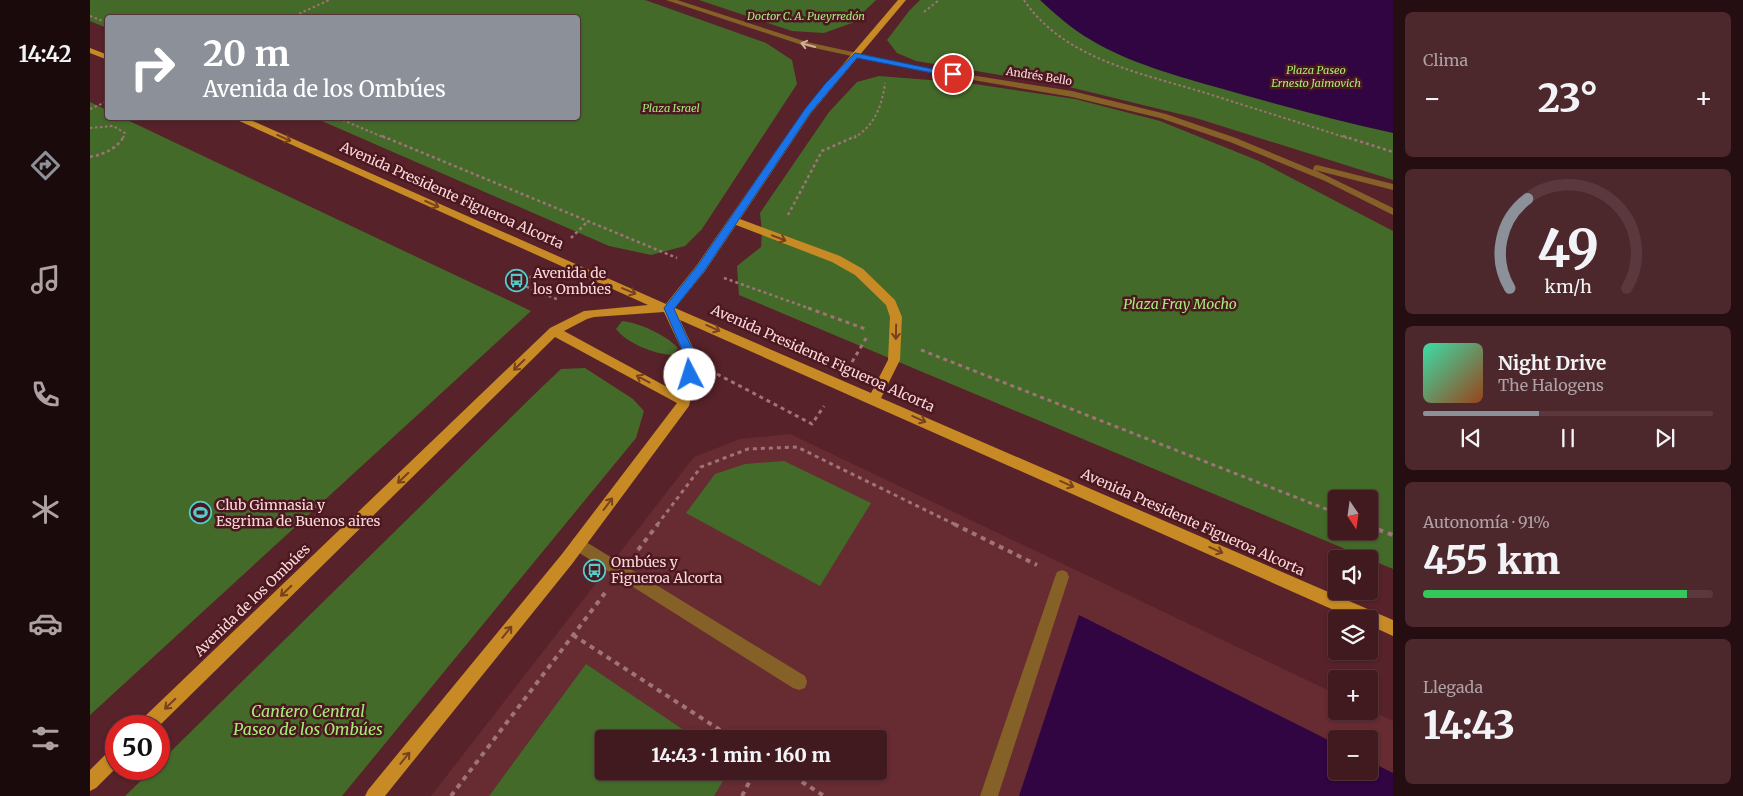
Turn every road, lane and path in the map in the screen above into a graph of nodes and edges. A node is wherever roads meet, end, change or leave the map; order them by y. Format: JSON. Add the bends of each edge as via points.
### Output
{"nodes":[{"id":1,"x":329,"y":0,"type":"edge"},
{"id":2,"x":670,"y":0,"type":"edge"},
{"id":3,"x":902,"y":0,"type":"edge"},
{"id":4,"x":1024,"y":0,"type":"edge"},
{"id":5,"x":296,"y":15,"type":"edge"},
{"id":6,"x":90,"y":16,"type":"edge"},
{"id":7,"x":105,"y":22,"type":"edge"},
{"id":8,"x":90,"y":50,"type":"edge"},
{"id":9,"x":855,"y":56,"type":"junction"},
{"id":10,"x":105,"y":57,"type":"edge"},
{"id":11,"x":885,"y":62,"type":"junction"},
{"id":12,"x":105,"y":102,"type":"edge"},
{"id":13,"x":90,"y":109,"type":"edge"},
{"id":14,"x":244,"y":120,"type":"edge"},
{"id":15,"x":343,"y":120,"type":"edge"},
{"id":16,"x":90,"y":128,"type":"edge"},
{"id":17,"x":1393,"y":152,"type":"edge"},
{"id":18,"x":90,"y":157,"type":"edge"},
{"id":19,"x":1274,"y":157,"type":"junction"},
{"id":20,"x":1393,"y":187,"type":"edge"},
{"id":21,"x":1393,"y":212,"type":"edge"},
{"id":22,"x":733,"y":220,"type":"junction"},
{"id":23,"x":762,"y":231,"type":"junction"},
{"id":24,"x":701,"y":268,"type":"junction"},
{"id":25,"x":727,"y":270,"type":"dead end"},
{"id":26,"x":669,"y":308,"type":"junction"},
{"id":27,"x":554,"y":331,"type":"junction"},
{"id":28,"x":896,"y":340,"type":"junction"},
{"id":29,"x":692,"y":361,"type":"junction"},
{"id":30,"x":874,"y":399,"type":"junction"},
{"id":31,"x":686,"y":402,"type":"junction"},
{"id":32,"x":812,"y":424,"type":"dead end"},
{"id":33,"x":1328,"y":510,"type":"edge"},
{"id":34,"x":1378,"y":530,"type":"edge"},
{"id":35,"x":1393,"y":536,"type":"edge"},
{"id":36,"x":578,"y":544,"type":"junction"},
{"id":37,"x":622,"y":572,"type":"junction"},
{"id":38,"x":1062,"y":577,"type":"joint"},
{"id":39,"x":1393,"y":628,"type":"edge"},
{"id":40,"x":573,"y":635,"type":"junction"},
{"id":41,"x":799,"y":682,"type":"dead end"},
{"id":42,"x":158,"y":715,"type":"edge"},
{"id":43,"x":720,"y":730,"type":"edge"},
{"id":44,"x":105,"y":767,"type":"edge"},
{"id":45,"x":750,"y":780,"type":"edge"},
{"id":46,"x":799,"y":780,"type":"edge"},
{"id":47,"x":90,"y":782,"type":"edge"},
{"id":48,"x":374,"y":796,"type":"edge"},
{"id":49,"x":451,"y":796,"type":"edge"},
{"id":50,"x":742,"y":796,"type":"edge"},
{"id":51,"x":824,"y":796,"type":"edge"},
{"id":52,"x":989,"y":796,"type":"edge"}],
"edges":[{"from":1,"to":5,"type":"path"},
{"from":9,"to":2,"type":"street","name":"Andrés Bello","one_way":true,"via":[[805,44]]},
{"from":3,"to":9,"type":"main road"},
{"from":4,"to":17,"type":"path","via":[[1047,25],[1076,47],[1103,61]]},
{"from":6,"to":7,"type":"path"},
{"from":8,"to":10,"type":"main road"},
{"from":9,"to":11,"type":"street","name":"Andrés Bello"},
{"from":9,"to":22,"type":"main road","via":[[808,111]]},
{"from":11,"to":19,"type":"street","name":"Andrés Bello","via":[[1072,94],[1163,116]]},
{"from":11,"to":23,"type":"path","via":[[883,105],[871,126],[846,144],[822,151],[788,215]]},
{"from":12,"to":13,"type":"path"},
{"from":14,"to":26,"type":"main road","name":"Avenida Presidente Figueroa Alcorta","one_way":true},
{"from":15,"to":24,"type":"path"},
{"from":16,"to":18,"type":"path","via":[[119,127],[125,133],[123,140],[114,148]]},
{"from":19,"to":20,"type":"street"},
{"from":19,"to":21,"type":"street","name":"Andrés Bello","via":[[1328,179]]},
{"from":22,"to":23,"type":"main road"},
{"from":22,"to":24,"type":"main road"},
{"from":23,"to":28,"type":"main road","one_way":true,"via":[[836,259],[859,272],[891,303],[896,317]]},
{"from":24,"to":26,"type":"main road"},
{"from":25,"to":28,"type":"path","via":[[721,277]]},
{"from":26,"to":27,"type":"main road","name":"Avenida de los Ombúes","via":[[594,313]]},
{"from":26,"to":29,"type":"main road"},
{"from":26,"to":30,"type":"main road","name":"Avenida Presidente Figueroa Alcorta","one_way":true},
{"from":31,"to":27,"type":"main road","one_way":true},
{"from":27,"to":42,"type":"main road","name":"Avenida de los Ombúes","one_way":true},
{"from":28,"to":30,"type":"main road","via":[[894,360]]},
{"from":28,"to":33,"type":"path"},
{"from":29,"to":31,"type":"main road"},
{"from":29,"to":32,"type":"path"},
{"from":30,"to":39,"type":"main road","name":"Avenida Presidente Figueroa Alcorta","one_way":true},
{"from":36,"to":31,"type":"main road","one_way":true},
{"from":34,"to":35,"type":"path"},
{"from":36,"to":37,"type":"street"},
{"from":48,"to":36,"type":"main road","one_way":true},
{"from":37,"to":38,"type":"path","via":[[700,467],[748,449],[797,447]]},
{"from":37,"to":40,"type":"path"},
{"from":37,"to":41,"type":"street"},
{"from":38,"to":52,"type":"street"},
{"from":40,"to":43,"type":"path"},
{"from":40,"to":49,"type":"path"},
{"from":44,"to":47,"type":"main road"},
{"from":45,"to":50,"type":"path"},
{"from":46,"to":51,"type":"path"}]}
